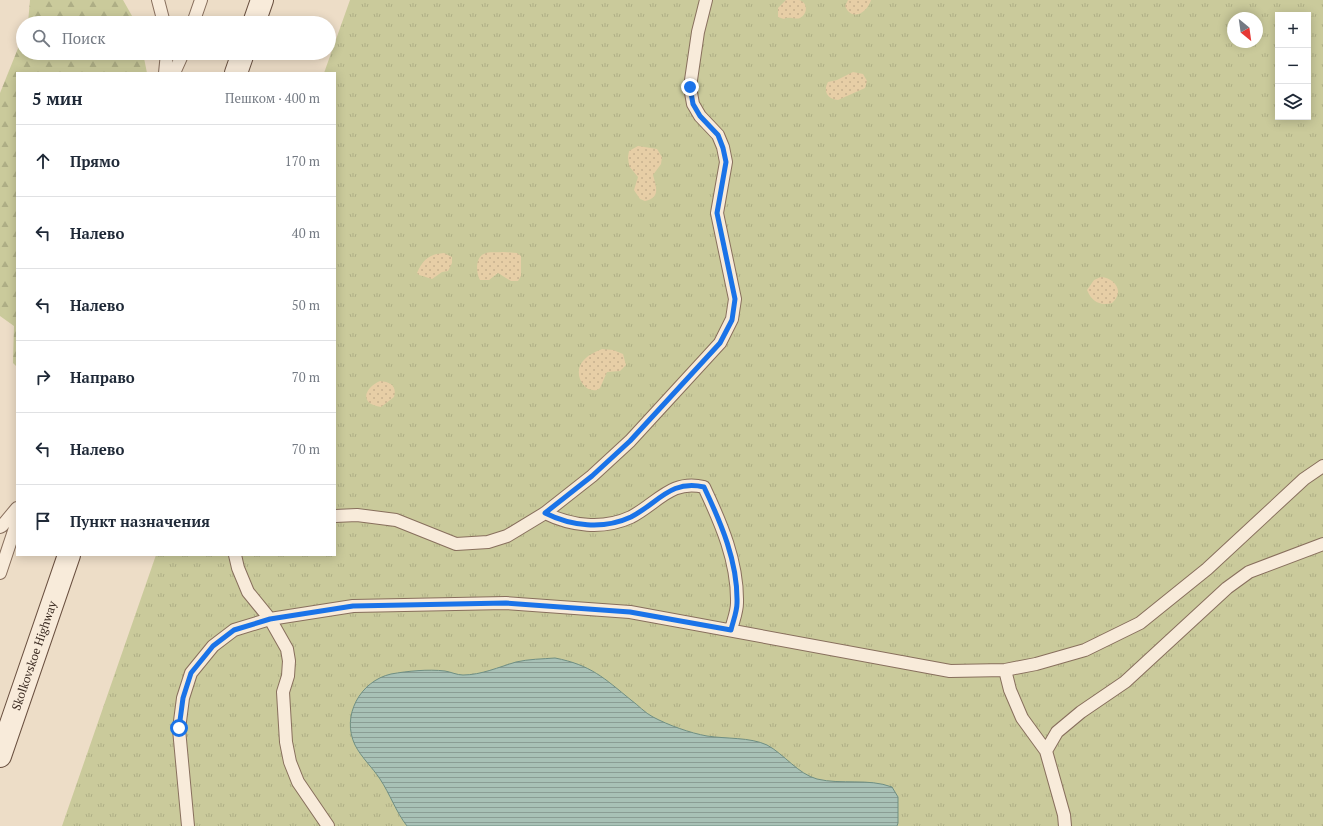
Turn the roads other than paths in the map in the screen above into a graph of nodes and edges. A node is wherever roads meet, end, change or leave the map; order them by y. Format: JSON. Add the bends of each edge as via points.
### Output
{"nodes":[{"id":1,"x":158,"y":0,"type":"edge"},
{"id":2,"x":201,"y":0,"type":"edge"},
{"id":3,"x":262,"y":0,"type":"edge"},
{"id":4,"x":706,"y":0,"type":"edge"},
{"id":5,"x":162,"y":16,"type":"edge"},
{"id":6,"x":195,"y":16,"type":"edge"},
{"id":7,"x":256,"y":16,"type":"edge"},
{"id":8,"x":166,"y":60,"type":"edge"},
{"id":9,"x":180,"y":60,"type":"edge"},
{"id":10,"x":241,"y":60,"type":"edge"},
{"id":11,"x":165,"y":72,"type":"edge"},
{"id":12,"x":174,"y":72,"type":"edge"},
{"id":13,"x":236,"y":72,"type":"edge"},
{"id":14,"x":1323,"y":466,"type":"edge"},
{"id":15,"x":16,"y":509,"type":"edge"},
{"id":16,"x":545,"y":513,"type":"junction"},
{"id":17,"x":336,"y":516,"type":"edge"},
{"id":18,"x":16,"y":525,"type":"edge"},
{"id":19,"x":0,"y":527,"type":"edge"},
{"id":20,"x":1323,"y":544,"type":"edge"},
{"id":21,"x":69,"y":556,"type":"edge"},
{"id":22,"x":235,"y":556,"type":"edge"},
{"id":23,"x":0,"y":573,"type":"edge"},
{"id":24,"x":270,"y":619,"type":"junction"},
{"id":25,"x":731,"y":630,"type":"junction"},
{"id":26,"x":1005,"y":670,"type":"junction"},
{"id":27,"x":1046,"y":751,"type":"junction"},
{"id":28,"x":0,"y":756,"type":"edge"},
{"id":29,"x":188,"y":826,"type":"edge"},
{"id":30,"x":328,"y":826,"type":"edge"},
{"id":31,"x":1065,"y":826,"type":"edge"}],
"edges":[{"from":1,"to":5,"type":"lane"},
{"from":2,"to":6,"type":"lane"},
{"from":3,"to":7,"type":"street"},
{"from":4,"to":16,"type":"lane","via":[[698,32],[690,87],[693,104],[700,116],[718,135],[726,162],[717,213],[735,299],[732,320],[720,343],[630,441],[592,476]]},
{"from":8,"to":11,"type":"lane"},
{"from":9,"to":12,"type":"lane"},
{"from":10,"to":13,"type":"street"},
{"from":14,"to":26,"type":"lane","via":[[1304,480],[1207,569],[1140,623],[1085,650]]},
{"from":15,"to":19,"type":"lane"},
{"from":16,"to":17,"type":"lane","via":[[507,536],[488,542],[456,544],[396,520],[357,515]]},
{"from":16,"to":25,"type":"lane","via":[[563,522],[611,524],[630,517],[677,486],[692,484],[704,487],[731,553],[737,604]]},
{"from":18,"to":23,"type":"lane"},
{"from":20,"to":27,"type":"lane","via":[[1249,572],[1238,580],[1125,682],[1057,732]]},
{"from":21,"to":28,"type":"street","name":"Skolkovskoe Highway"},
{"from":22,"to":24,"type":"lane","via":[[248,592]]},
{"from":24,"to":25,"type":"lane","via":[[353,606],[506,603],[630,612]]},
{"from":24,"to":29,"type":"lane","via":[[234,630],[213,646],[191,673],[183,698],[179,728]]},
{"from":24,"to":30,"type":"lane","via":[[288,655],[288,676],[283,692],[290,762],[298,782]]},
{"from":25,"to":26,"type":"lane","via":[[950,671]]},
{"from":26,"to":27,"type":"lane","via":[[1022,718]]},
{"from":27,"to":31,"type":"lane"}]}
